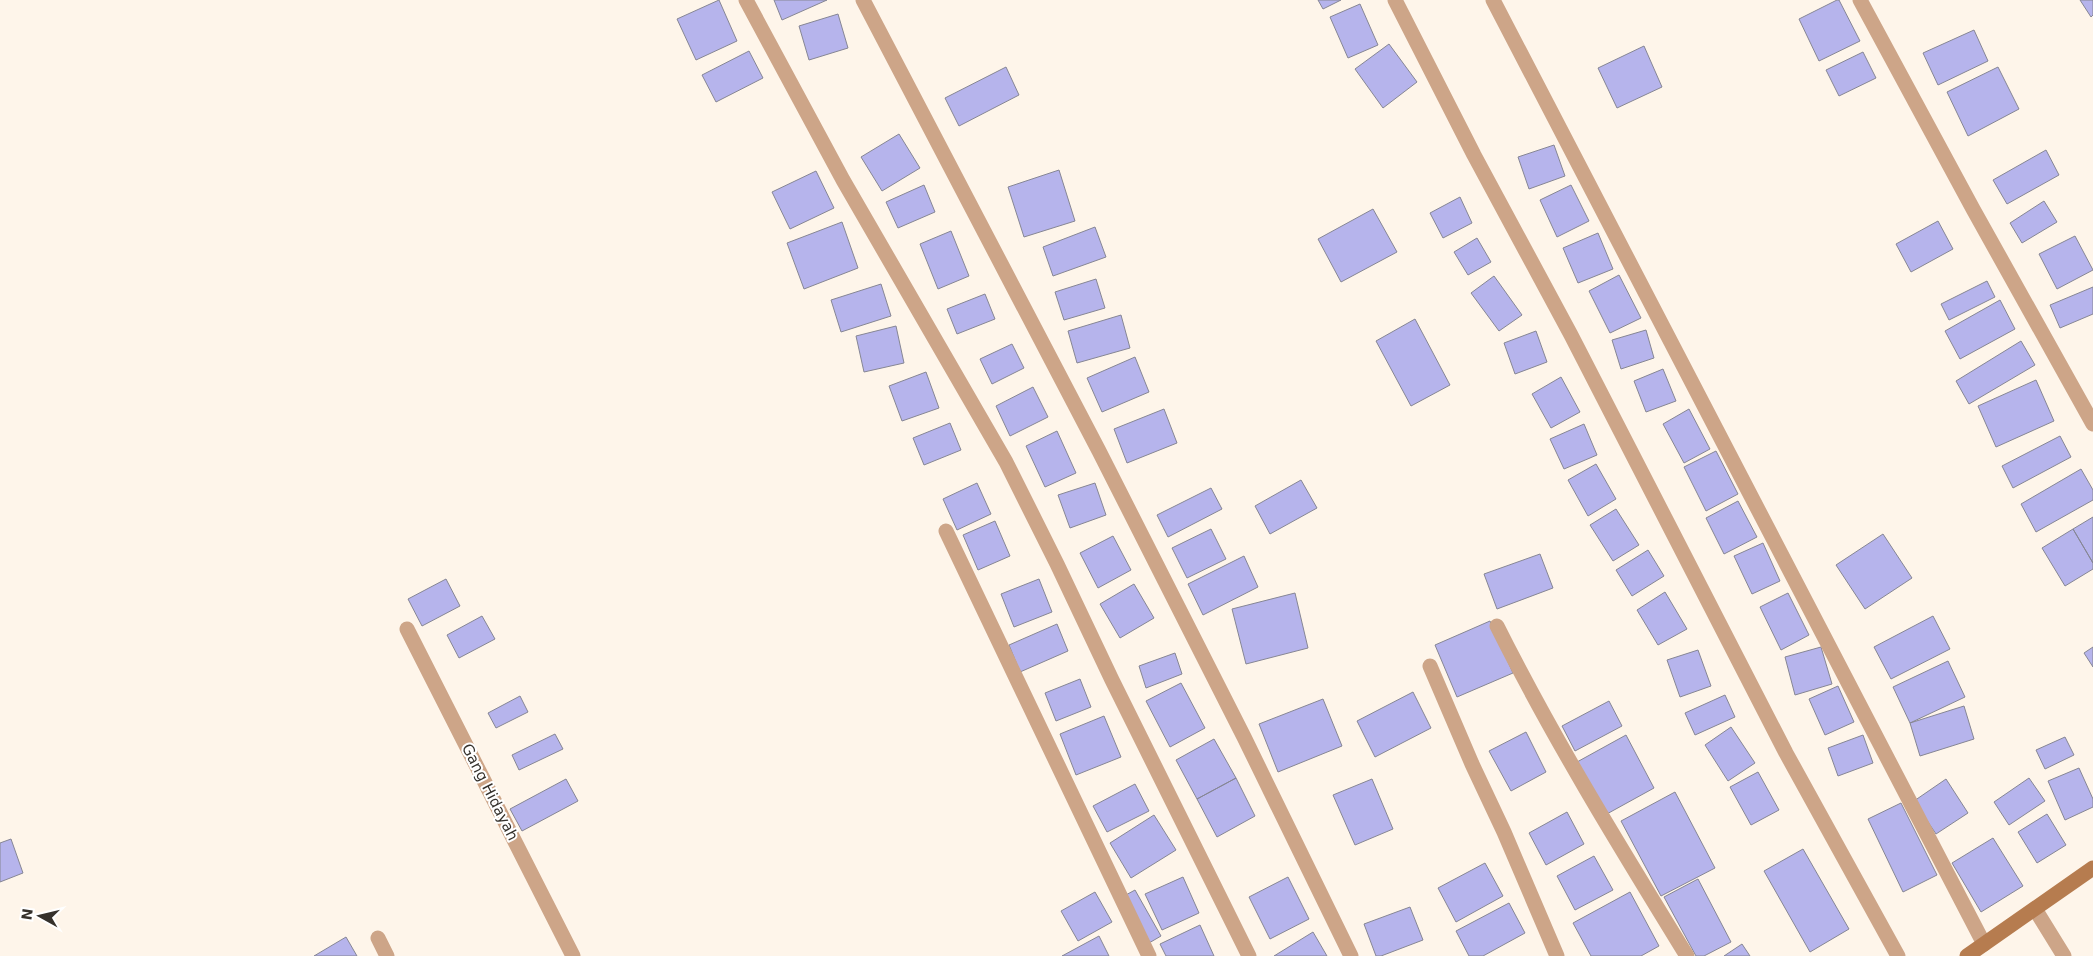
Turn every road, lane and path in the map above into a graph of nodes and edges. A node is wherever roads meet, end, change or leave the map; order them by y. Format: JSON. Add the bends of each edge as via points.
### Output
{"nodes":[{"id":1,"x":746,"y":0,"type":"edge"},
{"id":2,"x":863,"y":0,"type":"edge"},
{"id":3,"x":1395,"y":0,"type":"edge"},
{"id":4,"x":1493,"y":0,"type":"edge"},
{"id":5,"x":1860,"y":0,"type":"edge"},
{"id":6,"x":2093,"y":424,"type":"edge"},
{"id":7,"x":946,"y":531,"type":"dead end"},
{"id":8,"x":1497,"y":626,"type":"dead end"},
{"id":9,"x":407,"y":629,"type":"dead end"},
{"id":10,"x":1430,"y":666,"type":"dead end"},
{"id":11,"x":2093,"y":868,"type":"edge"},
{"id":12,"x":2035,"y":909,"type":"junction"},
{"id":13,"x":378,"y":938,"type":"dead end"},
{"id":14,"x":1984,"y":944,"type":"junction"},
{"id":15,"x":387,"y":956,"type":"edge"},
{"id":16,"x":574,"y":956,"type":"edge"},
{"id":17,"x":1149,"y":956,"type":"edge"},
{"id":18,"x":1249,"y":956,"type":"edge"},
{"id":19,"x":1351,"y":956,"type":"edge"},
{"id":20,"x":1557,"y":956,"type":"edge"},
{"id":21,"x":1687,"y":956,"type":"edge"},
{"id":22,"x":1898,"y":956,"type":"edge"},
{"id":23,"x":1967,"y":956,"type":"edge"},
{"id":24,"x":2064,"y":956,"type":"edge"}],
"edges":[{"from":1,"to":18,"type":"street","via":[[843,180],[1006,462]]},
{"from":2,"to":19,"type":"street","via":[[1103,460]]},
{"from":3,"to":22,"type":"street","via":[[1786,753]]},
{"from":4,"to":14,"type":"street"},
{"from":5,"to":6,"type":"street"},
{"from":7,"to":17,"type":"street"},
{"from":8,"to":21,"type":"street","via":[[1570,765]]},
{"from":9,"to":16,"type":"street","name":"Gang Hidayah"},
{"from":10,"to":20,"type":"street"},
{"from":11,"to":12,"type":"street"},
{"from":12,"to":14,"type":"street"},
{"from":12,"to":24,"type":"street"},
{"from":13,"to":15,"type":"street"},
{"from":14,"to":23,"type":"street"}]}
